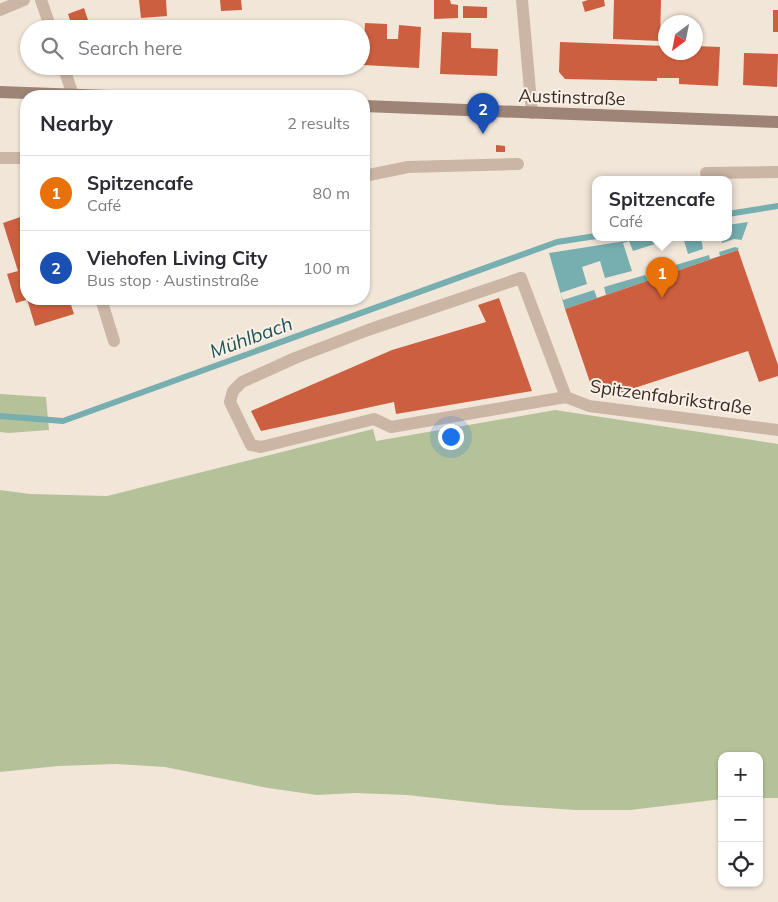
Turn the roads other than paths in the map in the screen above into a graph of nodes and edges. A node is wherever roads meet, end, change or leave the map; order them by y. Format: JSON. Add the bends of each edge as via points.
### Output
{"nodes":[{"id":1,"x":24,"y":0,"type":"edge"},
{"id":2,"x":41,"y":0,"type":"edge"},
{"id":3,"x":522,"y":0,"type":"edge"},
{"id":4,"x":0,"y":10,"type":"edge"},
{"id":5,"x":48,"y":20,"type":"edge"},
{"id":6,"x":66,"y":75,"type":"edge"},
{"id":7,"x":71,"y":90,"type":"edge"},
{"id":8,"x":0,"y":92,"type":"edge"},
{"id":9,"x":20,"y":93,"type":"edge"},
{"id":10,"x":370,"y":106,"type":"edge"},
{"id":11,"x":532,"y":113,"type":"junction"},
{"id":12,"x":778,"y":122,"type":"edge"},
{"id":13,"x":0,"y":158,"type":"edge"},
{"id":14,"x":20,"y":158,"type":"edge"},
{"id":15,"x":518,"y":164,"type":"dead end"},
{"id":16,"x":778,"y":172,"type":"edge"},
{"id":17,"x":706,"y":173,"type":"dead end"},
{"id":18,"x":370,"y":175,"type":"edge"},
{"id":19,"x":103,"y":305,"type":"edge"},
{"id":20,"x":114,"y":341,"type":"dead end"},
{"id":21,"x":566,"y":397,"type":"junction"},
{"id":22,"x":778,"y":430,"type":"edge"}],
"edges":[{"from":1,"to":4,"type":"street"},
{"from":2,"to":5,"type":"street"},
{"from":3,"to":11,"type":"street"},
{"from":6,"to":7,"type":"street"},
{"from":8,"to":9,"type":"main road"},
{"from":10,"to":11,"type":"main road","name":"Austinstraße"},
{"from":11,"to":12,"type":"main road","name":"Austinstraße"},
{"from":13,"to":14,"type":"street"},
{"from":15,"to":18,"type":"street","via":[[408,167]]},
{"from":16,"to":17,"type":"street"},
{"from":19,"to":20,"type":"street"},
{"from":21,"to":21,"type":"street","name":"Spitzenfabrikstraße","via":[[521,278],[295,358],[242,382],[233,391],[230,402],[251,445],[261,448],[374,419],[391,427]]},
{"from":21,"to":22,"type":"street","name":"Spitzenfabrikstraße","via":[[589,406]]}]}
